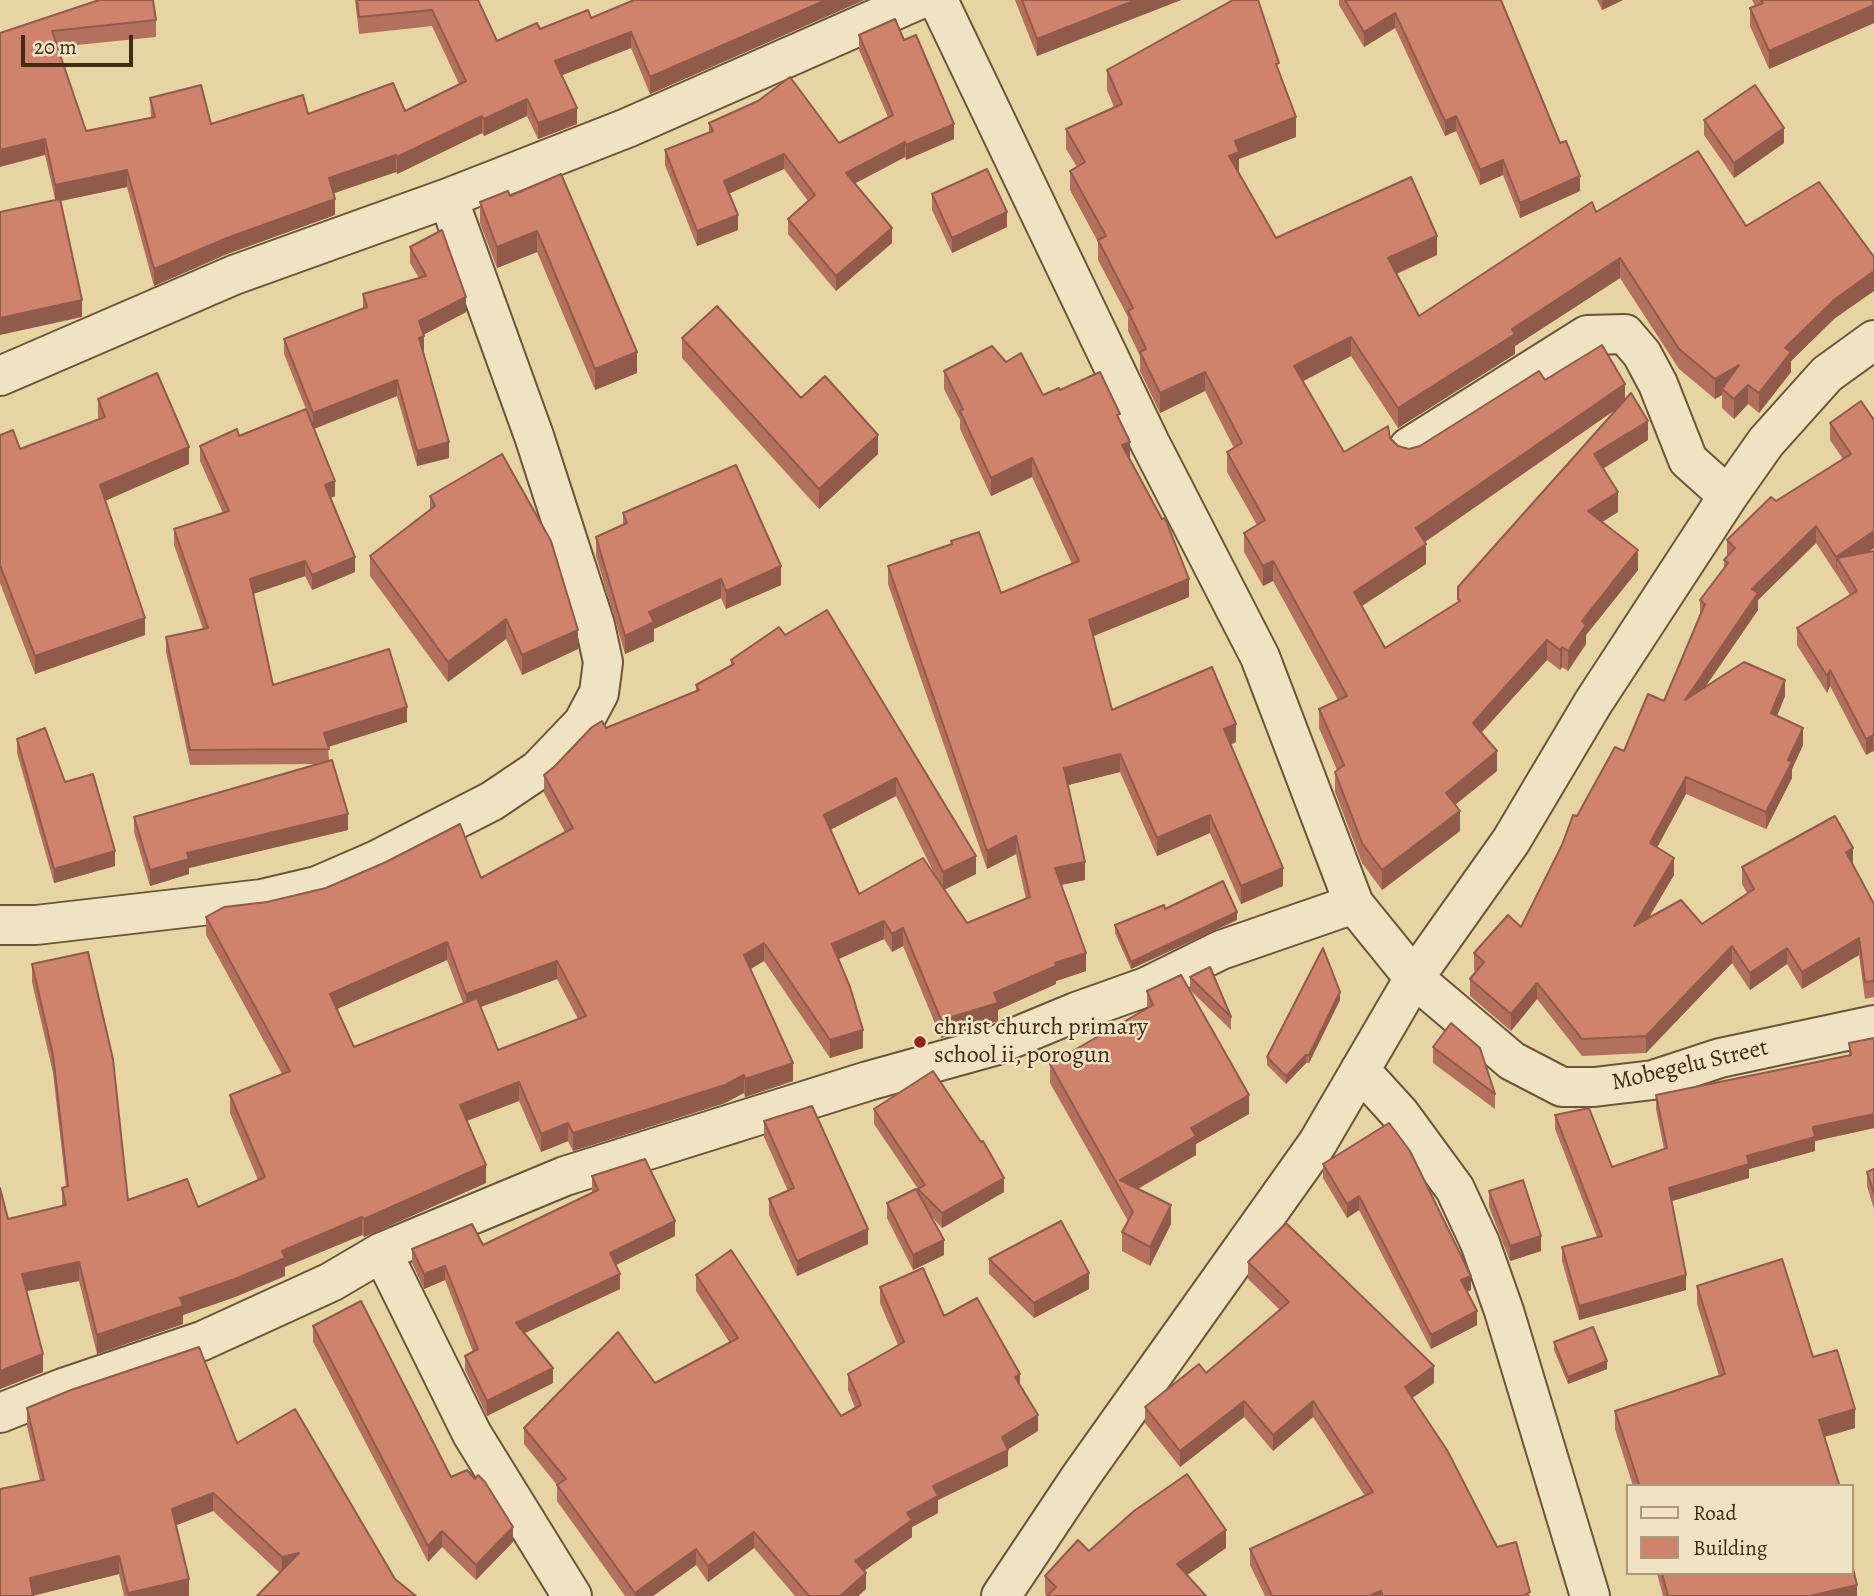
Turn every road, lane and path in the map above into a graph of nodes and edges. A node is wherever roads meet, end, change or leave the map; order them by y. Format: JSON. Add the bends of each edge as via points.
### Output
{"nodes":[{"id":1,"x":918,"y":0,"type":"edge"},
{"id":2,"x":938,"y":0,"type":"edge"},
{"id":3,"x":448,"y":198,"type":"junction"},
{"id":4,"x":1874,"y":340,"type":"edge"},
{"id":5,"x":0,"y":376,"type":"edge"},
{"id":6,"x":1409,"y":447,"type":"edge"},
{"id":7,"x":1728,"y":496,"type":"junction"},
{"id":8,"x":1354,"y":904,"type":"junction"},
{"id":9,"x":0,"y":925,"type":"edge"},
{"id":10,"x":1415,"y":978,"type":"junction"},
{"id":11,"x":1874,"y":1025,"type":"edge"},
{"id":12,"x":1360,"y":1070,"type":"junction"},
{"id":13,"x":382,"y":1252,"type":"junction"},
{"id":14,"x":0,"y":1413,"type":"edge"},
{"id":15,"x":572,"y":1596,"type":"edge"},
{"id":16,"x":1001,"y":1596,"type":"edge"},
{"id":17,"x":1590,"y":1596,"type":"edge"}],
"edges":[{"from":1,"to":3,"type":"street","via":[[627,128]]},
{"from":2,"to":8,"type":"street","name":"Mobegelu Street","via":[[1150,443],[1260,657]]},
{"from":3,"to":5,"type":"street","via":[[234,275]]},
{"from":3,"to":9,"type":"street","via":[[534,436],[595,625],[603,662],[599,694],[583,723],[538,770],[492,801],[317,886],[262,899],[36,925]]},
{"from":4,"to":7,"type":"street","via":[[1827,374],[1766,442]]},
{"from":6,"to":7,"type":"street","via":[[1587,335],[1625,334],[1653,374],[1688,460]]},
{"from":7,"to":10,"type":"street","via":[[1593,703],[1511,841]]},
{"from":8,"to":10,"type":"street","name":"Mobegelu Street"},
{"from":8,"to":13,"type":"street","via":[[1221,950],[1146,986],[994,1046],[565,1176]]},
{"from":10,"to":11,"type":"street","name":"Mobegelu Street","via":[[1512,1061],[1562,1087],[1653,1080],[1720,1058]]},
{"from":10,"to":12,"type":"street"},
{"from":12,"to":16,"type":"street","via":[[1317,1144]]},
{"from":12,"to":17,"type":"street","via":[[1400,1114],[1455,1189],[1475,1232],[1504,1311]]},
{"from":13,"to":14,"type":"street","via":[[331,1282],[202,1341]]},
{"from":13,"to":15,"type":"street","via":[[472,1434]]}]}
